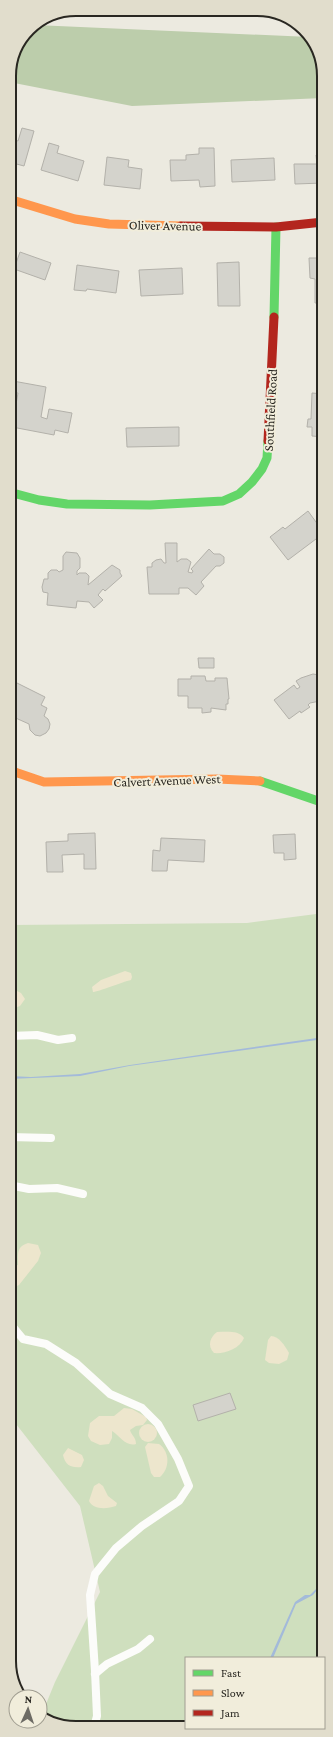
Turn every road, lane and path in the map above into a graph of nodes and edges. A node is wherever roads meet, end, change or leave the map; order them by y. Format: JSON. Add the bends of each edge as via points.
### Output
{"nodes":[{"id":1,"x":16,"y":201,"type":"edge"},
{"id":2,"x":317,"y":223,"type":"edge"},
{"id":3,"x":276,"y":227,"type":"junction"},
{"id":4,"x":16,"y":494,"type":"edge"},
{"id":5,"x":16,"y":772,"type":"edge"},
{"id":6,"x":317,"y":801,"type":"edge"},
{"id":7,"x":16,"y":1036,"type":"edge"},
{"id":8,"x":72,"y":1038,"type":"dead end"},
{"id":9,"x":16,"y":1137,"type":"edge"},
{"id":10,"x":51,"y":1138,"type":"dead end"},
{"id":11,"x":16,"y":1186,"type":"edge"},
{"id":12,"x":83,"y":1194,"type":"dead end"},
{"id":13,"x":16,"y":1330,"type":"edge"},
{"id":14,"x":150,"y":1639,"type":"dead end"},
{"id":15,"x":95,"y":1674,"type":"junction"},
{"id":16,"x":95,"y":1721,"type":"edge"}],
"edges":[{"from":1,"to":3,"type":"street","name":"Oliver Avenue","via":[[75,219],[109,224]]},
{"from":2,"to":3,"type":"street","name":"Oliver Avenue"},
{"from":3,"to":4,"type":"street","name":"Southfield Road","via":[[267,458],[252,482],[238,494],[223,501],[178,504],[67,504]]},
{"from":5,"to":6,"type":"street","name":"Calvert Avenue West","via":[[44,782],[217,778],[260,781]]},
{"from":7,"to":8,"type":"lane","via":[[36,1035],[58,1040]]},
{"from":9,"to":10,"type":"lane"},
{"from":11,"to":12,"type":"lane","via":[[29,1189],[57,1188]]},
{"from":13,"to":15,"type":"lane","via":[[23,1339],[46,1344],[76,1363],[110,1394],[142,1408],[158,1424],[178,1459],[189,1486],[179,1502],[142,1526],[116,1548],[96,1574],[90,1595]]},
{"from":14,"to":15,"type":"lane"},
{"from":15,"to":16,"type":"lane"}]}
